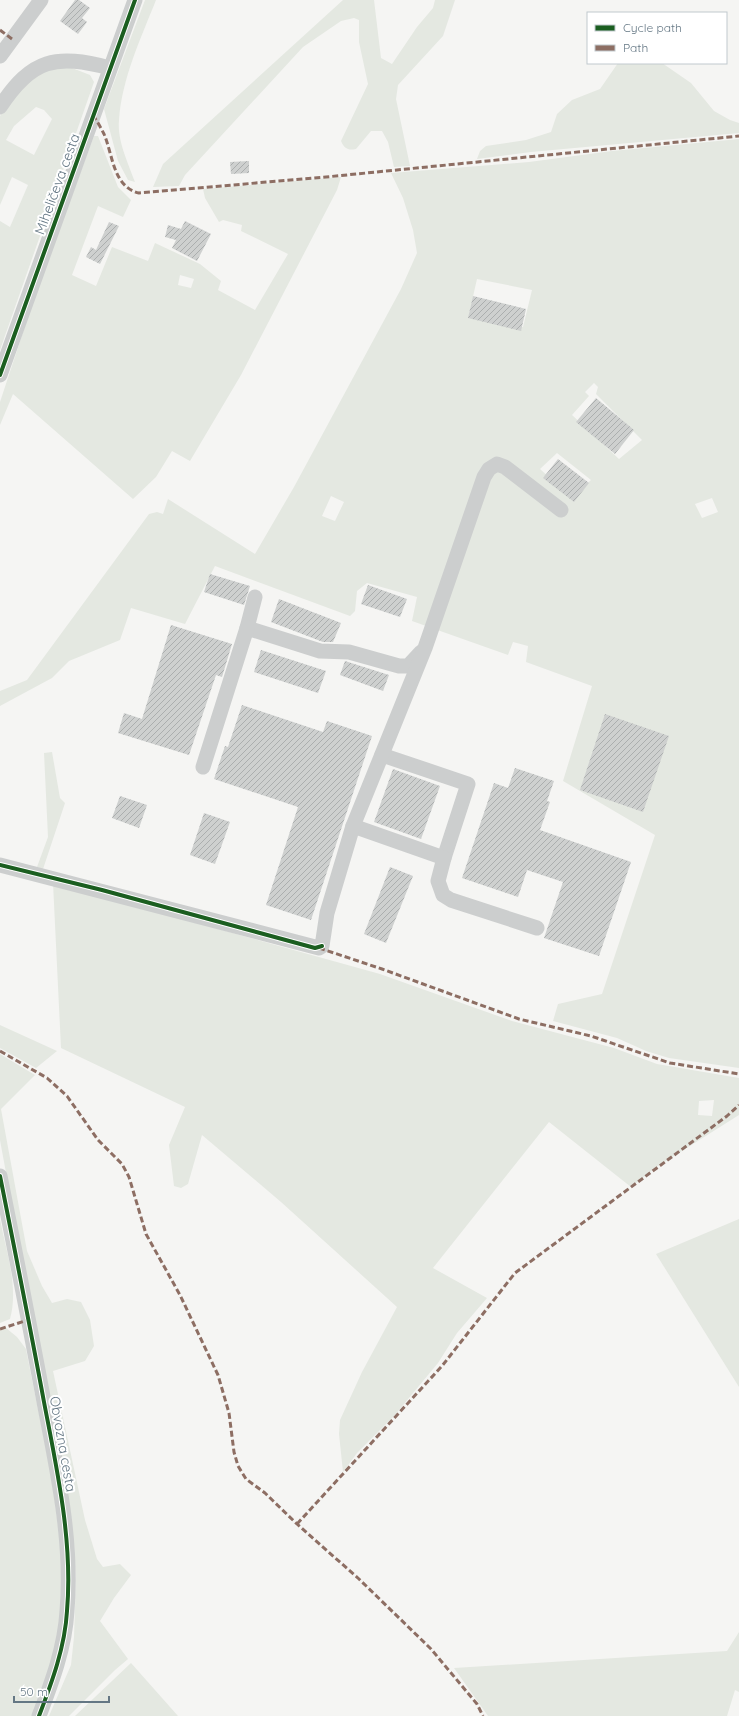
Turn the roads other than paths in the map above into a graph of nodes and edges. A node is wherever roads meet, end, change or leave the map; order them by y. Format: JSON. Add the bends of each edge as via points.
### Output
{"nodes":[{"id":1,"x":41,"y":0,"type":"edge"},
{"id":2,"x":135,"y":0,"type":"edge"},
{"id":3,"x":0,"y":56,"type":"edge"},
{"id":4,"x":110,"y":68,"type":"junction"},
{"id":5,"x":0,"y":107,"type":"edge"},
{"id":6,"x":0,"y":375,"type":"edge"},
{"id":7,"x":561,"y":510,"type":"dead end"},
{"id":8,"x":255,"y":597,"type":"dead end"},
{"id":9,"x":247,"y":628,"type":"junction"},
{"id":10,"x":425,"y":648,"type":"junction"},
{"id":11,"x":382,"y":755,"type":"junction"},
{"id":12,"x":203,"y":767,"type":"dead end"},
{"id":13,"x":353,"y":826,"type":"junction"},
{"id":14,"x":444,"y":858,"type":"junction"},
{"id":15,"x":0,"y":865,"type":"edge"},
{"id":16,"x":536,"y":928,"type":"dead end"},
{"id":17,"x":0,"y":1176,"type":"edge"},
{"id":18,"x":39,"y":1716,"type":"edge"}],
"edges":[{"from":1,"to":3,"type":"street"},
{"from":2,"to":4,"type":"street","name":"Miheličeva cesta"},
{"from":4,"to":5,"type":"street","via":[[82,62],[51,61],[28,73]]},
{"from":4,"to":6,"type":"street","name":"Miheličeva cesta"},
{"from":7,"to":10,"type":"street","via":[[505,467],[497,464],[488,469],[452,564]]},
{"from":8,"to":9,"type":"street"},
{"from":9,"to":10,"type":"street","via":[[320,651],[349,652],[399,666],[408,666]]},
{"from":9,"to":12,"type":"street"},
{"from":10,"to":11,"type":"street"},
{"from":11,"to":13,"type":"street"},
{"from":11,"to":14,"type":"street","via":[[468,784]]},
{"from":13,"to":14,"type":"street"},
{"from":13,"to":15,"type":"street","via":[[327,913],[322,946],[315,948]]},
{"from":14,"to":16,"type":"street","via":[[438,881],[443,895],[451,900]]},
{"from":17,"to":18,"type":"street","name":"Obvozna cesta","via":[[53,1446],[68,1552],[67,1613],[61,1650]]}]}
